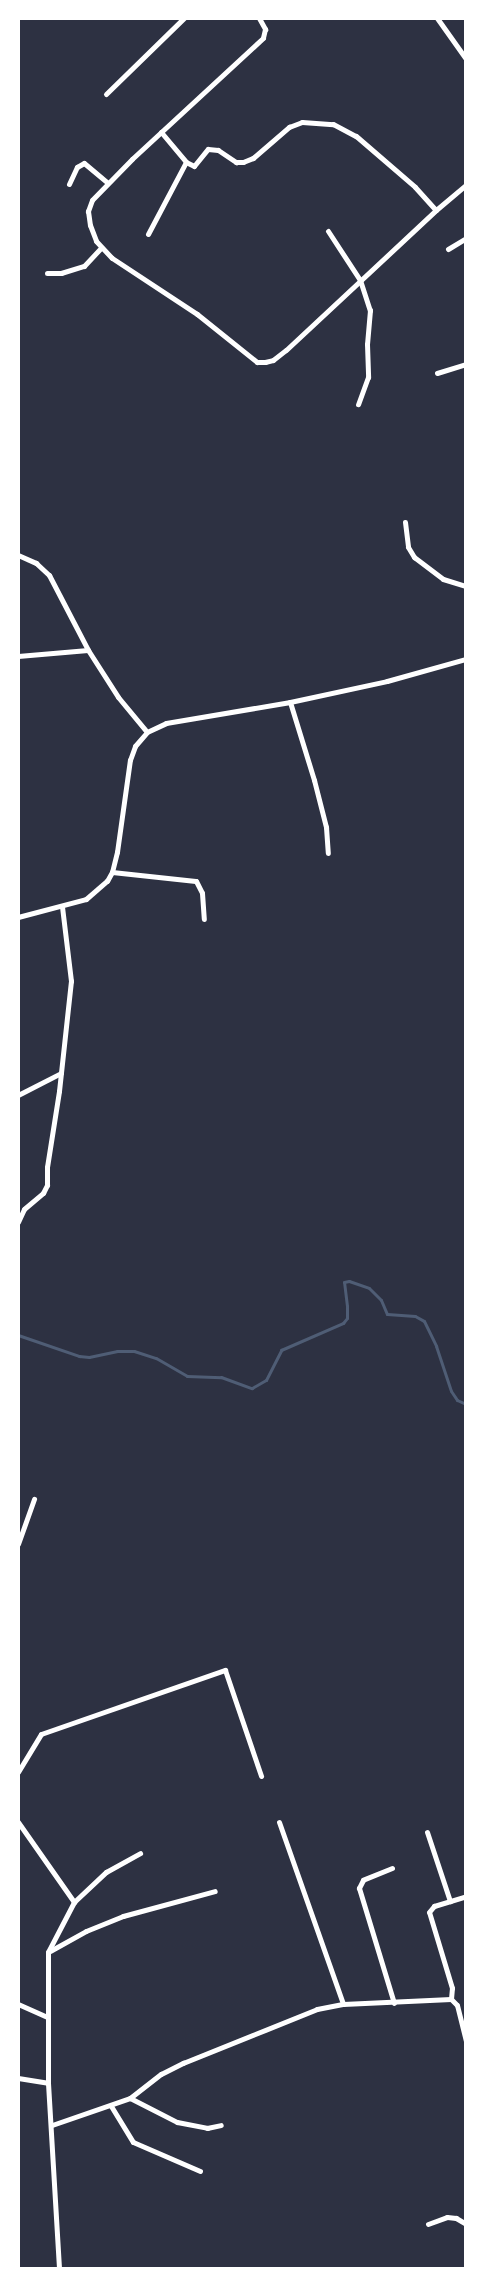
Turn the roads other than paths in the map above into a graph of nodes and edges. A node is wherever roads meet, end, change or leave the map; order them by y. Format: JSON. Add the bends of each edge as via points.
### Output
{"nodes":[{"id":1,"x":184,"y":18,"type":"edge"},
{"id":2,"x":259,"y":18,"type":"edge"},
{"id":3,"x":437,"y":18,"type":"edge"},
{"id":4,"x":466,"y":58,"type":"edge"},
{"id":5,"x":106,"y":93,"type":"dead end"},
{"id":6,"x":161,"y":132,"type":"junction"},
{"id":7,"x":186,"y":162,"type":"junction"},
{"id":8,"x":108,"y":183,"type":"junction"},
{"id":9,"x":69,"y":184,"type":"dead end"},
{"id":10,"x":466,"y":185,"type":"edge"},
{"id":11,"x":436,"y":210,"type":"junction"},
{"id":12,"x":328,"y":231,"type":"dead end"},
{"id":13,"x":148,"y":234,"type":"dead end"},
{"id":14,"x":466,"y":238,"type":"edge"},
{"id":15,"x":101,"y":248,"type":"junction"},
{"id":16,"x":448,"y":249,"type":"dead end"},
{"id":17,"x":47,"y":273,"type":"dead end"},
{"id":18,"x":360,"y":280,"type":"junction"},
{"id":19,"x":466,"y":364,"type":"edge"},
{"id":20,"x":437,"y":373,"type":"dead end"},
{"id":21,"x":358,"y":405,"type":"dead end"},
{"id":22,"x":405,"y":522,"type":"dead end"},
{"id":23,"x":18,"y":555,"type":"edge"},
{"id":24,"x":466,"y":586,"type":"edge"},
{"id":25,"x":88,"y":651,"type":"junction"},
{"id":26,"x":18,"y":656,"type":"edge"},
{"id":27,"x":466,"y":658,"type":"edge"},
{"id":28,"x":290,"y":702,"type":"junction"},
{"id":29,"x":147,"y":732,"type":"junction"},
{"id":30,"x":328,"y":853,"type":"dead end"},
{"id":31,"x":112,"y":872,"type":"junction"},
{"id":32,"x":62,"y":907,"type":"junction"},
{"id":33,"x":18,"y":917,"type":"edge"},
{"id":34,"x":204,"y":919,"type":"dead end"},
{"id":35,"x":61,"y":1073,"type":"junction"},
{"id":36,"x":18,"y":1095,"type":"edge"},
{"id":37,"x":18,"y":1222,"type":"edge"},
{"id":38,"x":34,"y":1499,"type":"dead end"},
{"id":39,"x":18,"y":1544,"type":"edge"},
{"id":40,"x":18,"y":1772,"type":"edge"},
{"id":41,"x":261,"y":1776,"type":"dead end"},
{"id":42,"x":18,"y":1822,"type":"edge"},
{"id":43,"x":279,"y":1822,"type":"dead end"},
{"id":44,"x":427,"y":1832,"type":"dead end"},
{"id":45,"x":140,"y":1853,"type":"dead end"},
{"id":46,"x":392,"y":1868,"type":"dead end"},
{"id":47,"x":215,"y":1892,"type":"dead end"},
{"id":48,"x":466,"y":1896,"type":"edge"},
{"id":49,"x":450,"y":1901,"type":"junction"},
{"id":50,"x":74,"y":1902,"type":"junction"},
{"id":51,"x":48,"y":1952,"type":"junction"},
{"id":52,"x":451,"y":1999,"type":"junction"},
{"id":53,"x":394,"y":2003,"type":"junction"},
{"id":54,"x":18,"y":2004,"type":"edge"},
{"id":55,"x":343,"y":2004,"type":"junction"},
{"id":56,"x":47,"y":2017,"type":"junction"},
{"id":57,"x":466,"y":2042,"type":"edge"},
{"id":58,"x":18,"y":2078,"type":"edge"},
{"id":59,"x":48,"y":2083,"type":"junction"},
{"id":60,"x":130,"y":2098,"type":"junction"},
{"id":61,"x":111,"y":2106,"type":"junction"},
{"id":62,"x":52,"y":2125,"type":"junction"},
{"id":63,"x":221,"y":2125,"type":"dead end"},
{"id":64,"x":200,"y":2171,"type":"dead end"},
{"id":65,"x":428,"y":2224,"type":"dead end"},
{"id":66,"x":466,"y":2224,"type":"edge"},
{"id":67,"x":58,"y":2269,"type":"edge"}],
"edges":[{"from":1,"to":5,"type":"street"},
{"from":2,"to":6,"type":"street","via":[[265,29],[263,38]]},
{"from":3,"to":4,"type":"street"},
{"from":6,"to":7,"type":"street"},
{"from":6,"to":8,"type":"street"},
{"from":7,"to":11,"type":"street","via":[[194,166],[213,148],[243,162],[289,127],[302,122],[333,124],[356,136]]},
{"from":7,"to":13,"type":"street"},
{"from":8,"to":9,"type":"street","via":[[84,163],[77,167]]},
{"from":8,"to":15,"type":"street","via":[[87,211]]},
{"from":10,"to":11,"type":"street"},
{"from":11,"to":18,"type":"street"},
{"from":12,"to":18,"type":"street"},
{"from":14,"to":16,"type":"street"},
{"from":15,"to":17,"type":"street","via":[[84,266]]},
{"from":15,"to":18,"type":"street","via":[[197,314],[257,362],[273,360]]},
{"from":18,"to":21,"type":"street","via":[[370,310],[368,376]]},
{"from":19,"to":20,"type":"street"},
{"from":22,"to":24,"type":"street","via":[[408,547],[414,557],[444,579]]},
{"from":23,"to":25,"type":"street","via":[[36,563],[49,575]]},
{"from":25,"to":26,"type":"street"},
{"from":25,"to":29,"type":"street"},
{"from":27,"to":28,"type":"street","via":[[387,681]]},
{"from":28,"to":29,"type":"street","via":[[166,723]]},
{"from":28,"to":30,"type":"street","via":[[326,827]]},
{"from":29,"to":31,"type":"street","via":[[130,760]]},
{"from":31,"to":32,"type":"street","via":[[99,890]]},
{"from":31,"to":34,"type":"street","via":[[196,881],[202,893]]},
{"from":32,"to":33,"type":"street"},
{"from":32,"to":35,"type":"street","via":[[71,981]]},
{"from":35,"to":36,"type":"street"},
{"from":35,"to":37,"type":"street","via":[[46,1189],[24,1209]]},
{"from":38,"to":39,"type":"street"},
{"from":40,"to":41,"type":"street","via":[[41,1734],[225,1670]]},
{"from":42,"to":50,"type":"street"},
{"from":43,"to":55,"type":"street"},
{"from":44,"to":49,"type":"street"},
{"from":45,"to":50,"type":"street","via":[[106,1872]]},
{"from":46,"to":53,"type":"street","via":[[363,1881],[359,1888]]},
{"from":47,"to":51,"type":"street","via":[[123,1916]]},
{"from":48,"to":49,"type":"street"},
{"from":49,"to":52,"type":"street","via":[[429,1912],[452,1988]]},
{"from":50,"to":51,"type":"street"},
{"from":51,"to":56,"type":"street"},
{"from":52,"to":53,"type":"street"},
{"from":52,"to":57,"type":"street","via":[[457,2005]]},
{"from":53,"to":55,"type":"street"},
{"from":54,"to":56,"type":"street"},
{"from":55,"to":60,"type":"street","via":[[316,2009],[183,2063]]},
{"from":56,"to":59,"type":"street"},
{"from":58,"to":59,"type":"street"},
{"from":59,"to":62,"type":"street"},
{"from":60,"to":61,"type":"street"},
{"from":60,"to":63,"type":"street","via":[[177,2122],[207,2128]]},
{"from":61,"to":62,"type":"street"},
{"from":61,"to":64,"type":"street","via":[[133,2142]]},
{"from":62,"to":67,"type":"street"},
{"from":65,"to":66,"type":"street","via":[[447,2217]]}]}
